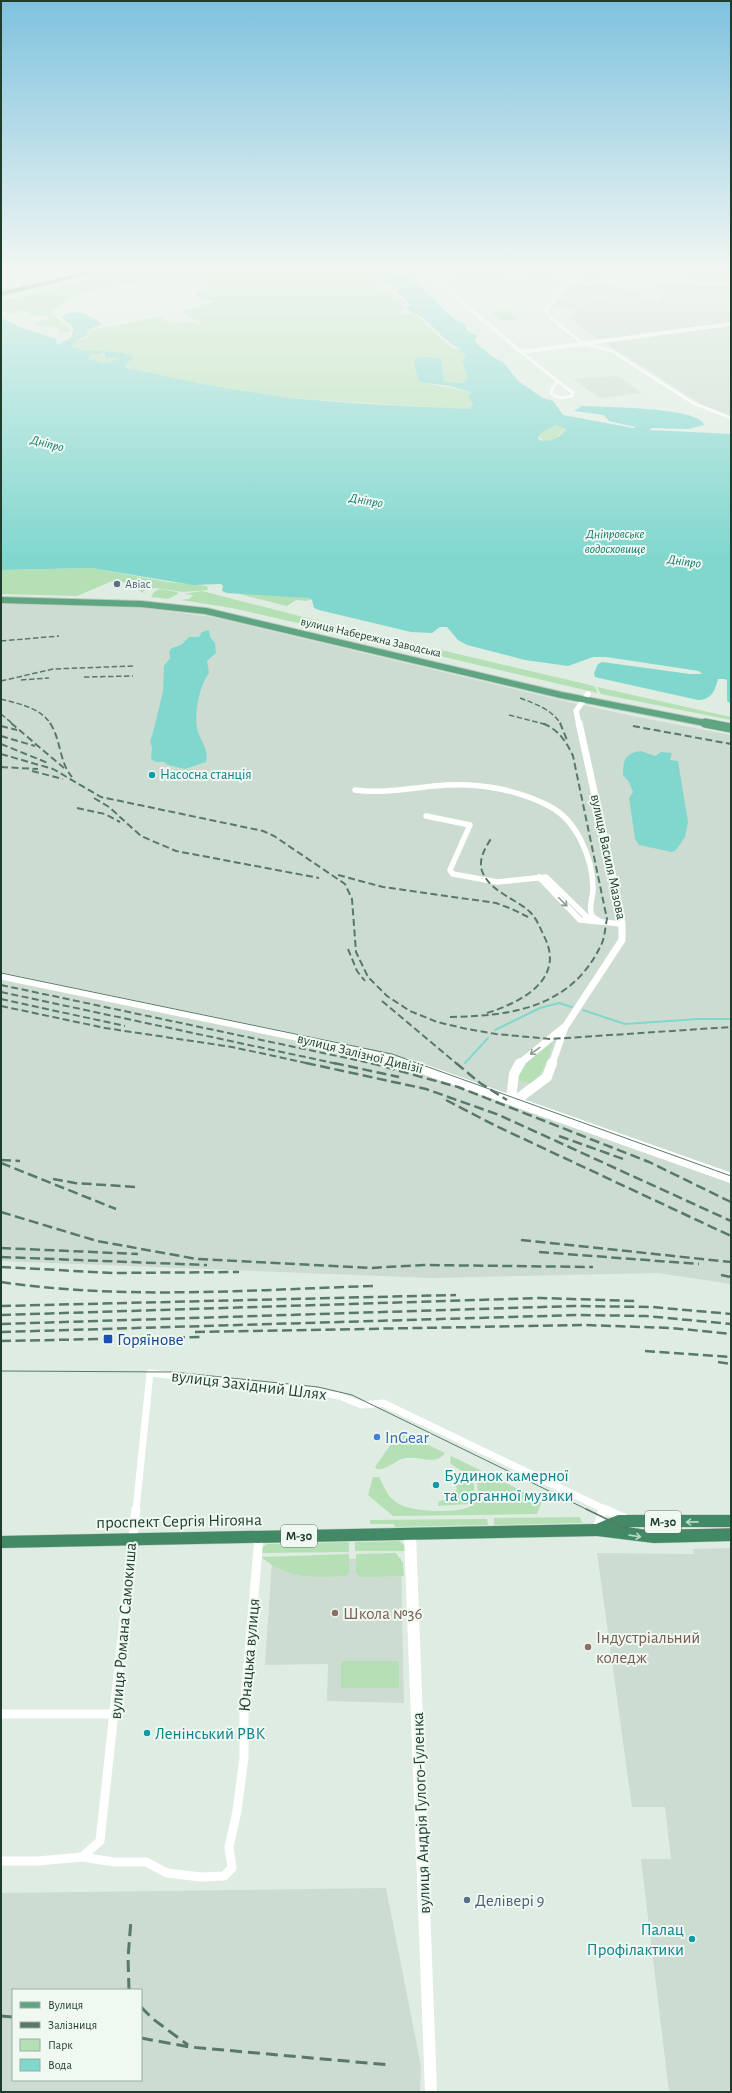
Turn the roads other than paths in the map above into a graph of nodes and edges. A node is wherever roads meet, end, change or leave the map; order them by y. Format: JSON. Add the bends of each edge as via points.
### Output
{"nodes":[{"id":1,"x":535,"y":364,"type":"edge"},
{"id":2,"x":632,"y":364,"type":"edge"},
{"id":3,"x":557,"y":382,"type":"junction"},
{"id":4,"x":731,"y":418,"type":"edge"},
{"id":5,"x":1,"y":596,"type":"edge"},
{"id":6,"x":1,"y":600,"type":"edge"},
{"id":7,"x":585,"y":697,"type":"junction"},
{"id":8,"x":731,"y":722,"type":"edge"},
{"id":9,"x":731,"y":728,"type":"edge"},
{"id":10,"x":355,"y":790,"type":"dead end"},
{"id":11,"x":426,"y":816,"type":"dead end"},
{"id":12,"x":602,"y":922,"type":"junction"},
{"id":13,"x":622,"y":924,"type":"junction"},
{"id":14,"x":1,"y":976,"type":"edge"},
{"id":15,"x":565,"y":1027,"type":"junction"},
{"id":16,"x":513,"y":1100,"type":"junction"},
{"id":17,"x":731,"y":1178,"type":"edge"},
{"id":18,"x":150,"y":1373,"type":"joint"},
{"id":19,"x":603,"y":1510,"type":"junction"},
{"id":20,"x":633,"y":1521,"type":"junction"},
{"id":21,"x":731,"y":1521,"type":"edge"},
{"id":22,"x":597,"y":1530,"type":"junction"},
{"id":23,"x":410,"y":1534,"type":"junction"},
{"id":24,"x":731,"y":1535,"type":"edge"},
{"id":25,"x":259,"y":1537,"type":"junction"},
{"id":26,"x":131,"y":1540,"type":"junction"},
{"id":27,"x":1,"y":1542,"type":"edge"},
{"id":28,"x":1,"y":1714,"type":"edge"},
{"id":29,"x":115,"y":1714,"type":"junction"},
{"id":30,"x":82,"y":1857,"type":"junction"},
{"id":31,"x":1,"y":1861,"type":"edge"},
{"id":32,"x":431,"y":2092,"type":"edge"}],
"edges":[{"from":1,"to":3,"type":"street"},
{"from":2,"to":4,"type":"street","via":[[693,403]]},
{"from":3,"to":3,"type":"street","via":[[573,393],[572,396],[561,398],[552,395],[551,392]]},
{"from":5,"to":7,"type":"main road","name":"вулиця Набережна Заводська","via":[[144,599],[209,606]]},
{"from":6,"to":7,"type":"main road","name":"вулиця Набережна Заводська","via":[[141,604],[206,611]]},
{"from":7,"to":8,"type":"main road","name":"вулиця Набережна Заводська"},
{"from":7,"to":9,"type":"main road","name":"вулиця Набережна Заводська"},
{"from":7,"to":13,"type":"street","name":"вулиця Василя Мазова","via":[[576,711]]},
{"from":10,"to":12,"type":"street","via":[[447,785],[483,786],[528,797],[552,807],[567,818],[577,832],[593,886],[591,913],[595,919]]},
{"from":11,"to":12,"type":"street","via":[[470,825],[450,870],[453,874],[497,882],[539,877],[580,920]]},
{"from":12,"to":13,"type":"street"},
{"from":13,"to":15,"type":"street","name":"вулиця Василя Мазова","via":[[623,933],[619,946]]},
{"from":14,"to":16,"type":"street","name":"вулиця Залізної Дивізії","via":[[375,1054]]},
{"from":15,"to":16,"type":"street","name":"вулиця Василя Мазова","via":[[547,1077]]},
{"from":15,"to":16,"type":"street","name":"вулиця Василя Мазова","one_way":true,"via":[[520,1062],[513,1076]]},
{"from":16,"to":17,"type":"street","name":"вулиця Залізної Дивізії"},
{"from":18,"to":19,"type":"street","name":"вулиця Західний Шлях","via":[[309,1390],[339,1396],[362,1405],[383,1403]]},
{"from":18,"to":26,"type":"street","name":"вулиця Романа Самокиша"},
{"from":19,"to":20,"type":"street","name":"вулиця Західний Шлях"},
{"from":19,"to":22,"type":"street"},
{"from":21,"to":20,"type":"highway","name":"проспект Сергія Нігояна","number":"М-30","one_way":true},
{"from":20,"to":22,"type":"highway","name":"проспект Сергія Нігояна","number":"М-30","via":[[611,1522]]},
{"from":22,"to":23,"type":"highway","name":"проспект Сергія Нігояна","number":"М-30"},
{"from":22,"to":24,"type":"highway","name":"проспект Сергія Нігояна","number":"М-30","one_way":true,"via":[[654,1537]]},
{"from":23,"to":25,"type":"highway","name":"проспект Сергія Нігояна","number":"М-30"},
{"from":23,"to":32,"type":"street","name":"вулиця Андрія Гулого-Гуленка"},
{"from":25,"to":26,"type":"highway","name":"проспект Сергія Нігояна","number":"М-30"},
{"from":25,"to":30,"type":"street","name":"Юнацька вулиця","via":[[244,1710],[244,1757],[229,1847],[232,1868],[224,1876],[201,1876],[167,1873],[146,1862],[114,1862]]},
{"from":26,"to":27,"type":"highway","name":"проспект Сергія Нігояна","number":"М-30"},
{"from":26,"to":29,"type":"street","name":"вулиця Романа Самокиша"},
{"from":28,"to":29,"type":"street"},
{"from":29,"to":30,"type":"street","name":"вулиця Романа Самокиша","via":[[100,1841]]},
{"from":30,"to":31,"type":"street"}]}
